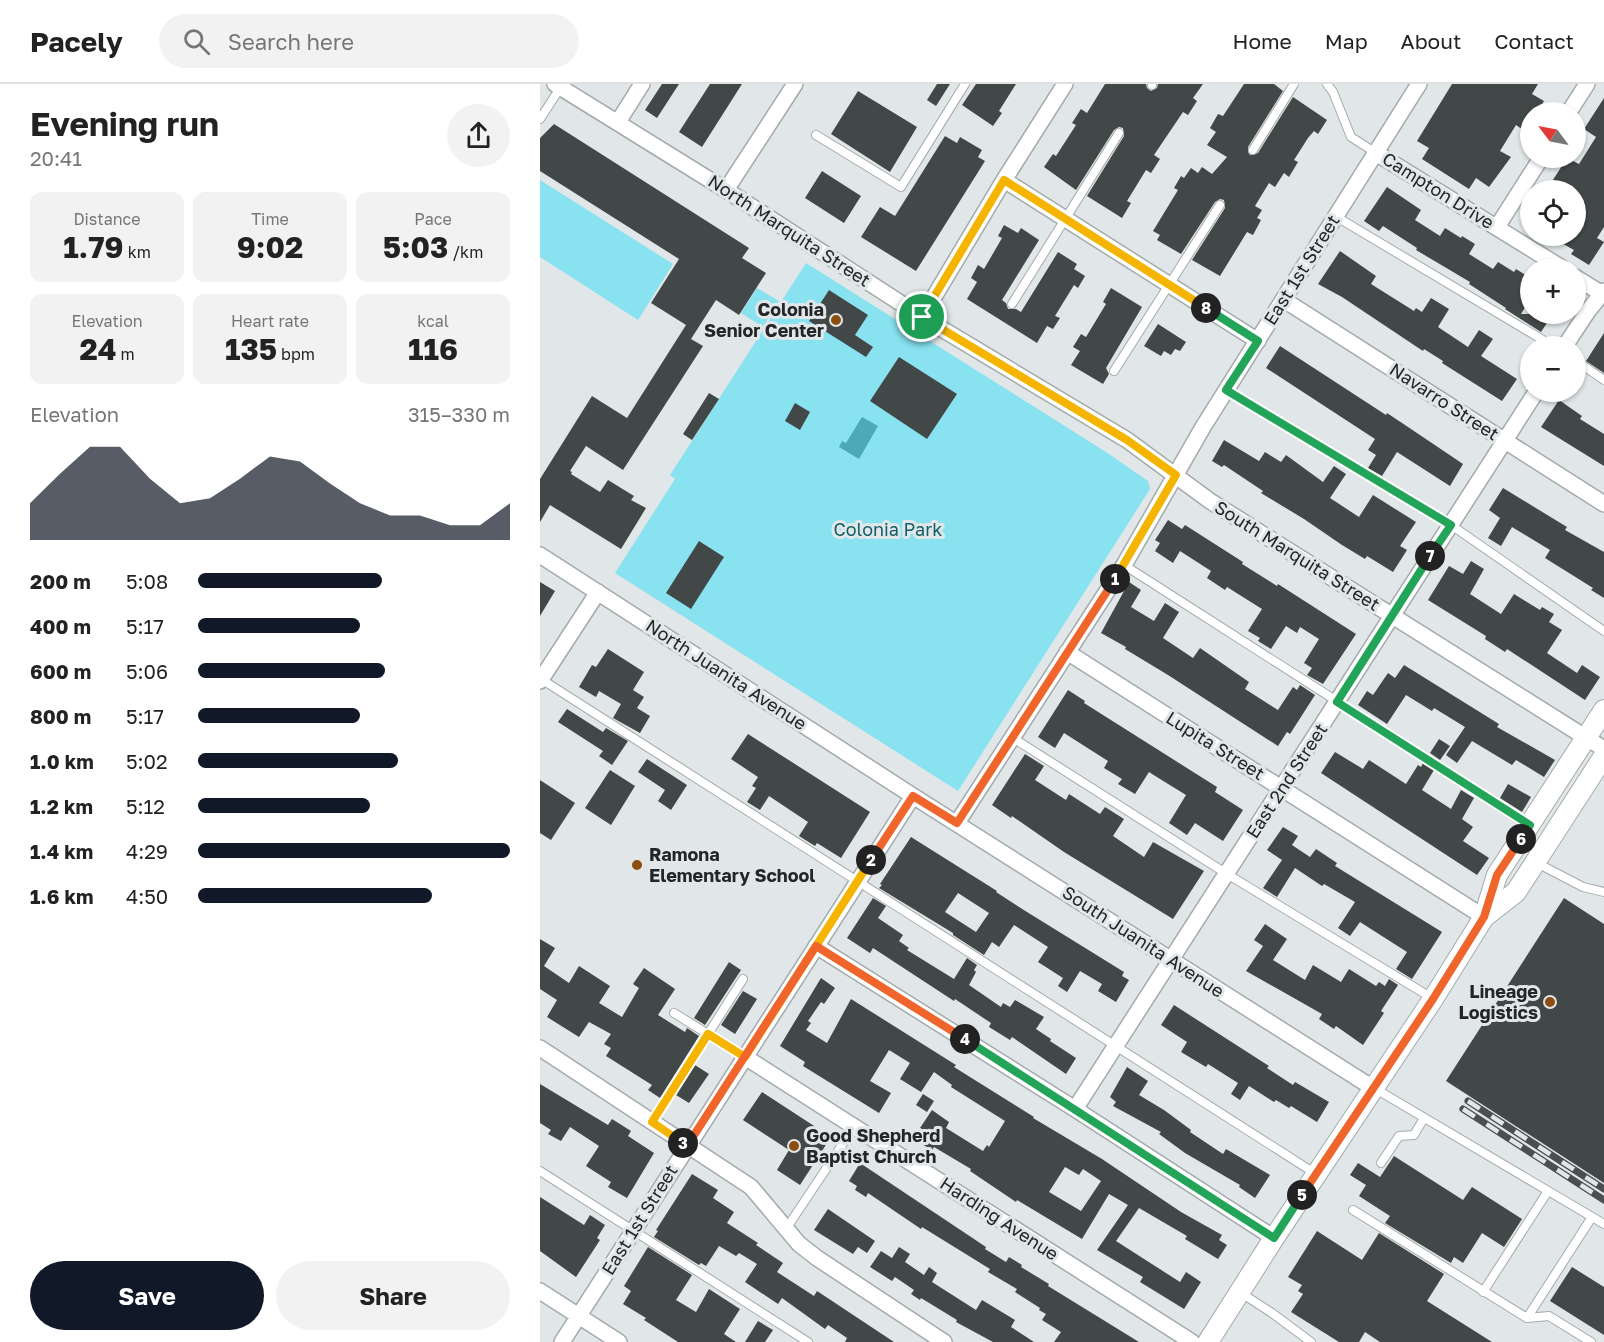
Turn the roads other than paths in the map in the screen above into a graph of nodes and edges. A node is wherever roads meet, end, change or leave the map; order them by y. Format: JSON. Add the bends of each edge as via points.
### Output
{"nodes":[{"id":1,"x":642,"y":84,"type":"edge"},
{"id":2,"x":795,"y":84,"type":"edge"},
{"id":3,"x":966,"y":84,"type":"edge"},
{"id":4,"x":1065,"y":84,"type":"edge"},
{"id":5,"x":1294,"y":84,"type":"edge"},
{"id":6,"x":1327,"y":84,"type":"edge"},
{"id":7,"x":1419,"y":84,"type":"edge"},
{"id":8,"x":1587,"y":84,"type":"edge"},
{"id":9,"x":559,"y":85,"type":"edge"},
{"id":10,"x":1575,"y":102,"type":"edge"},
{"id":11,"x":540,"y":119,"type":"edge"},
{"id":12,"x":618,"y":122,"type":"junction"},
{"id":13,"x":1119,"y":134,"type":"dead end"},
{"id":14,"x":816,"y":135,"type":"dead end"},
{"id":15,"x":1253,"y":150,"type":"dead end"},
{"id":16,"x":1376,"y":153,"type":"junction"},
{"id":17,"x":1535,"y":168,"type":"edge"},
{"id":18,"x":1004,"y":180,"type":"junction"},
{"id":19,"x":726,"y":190,"type":"junction"},
{"id":20,"x":1220,"y":205,"type":"dead end"},
{"id":21,"x":1335,"y":216,"type":"junction"},
{"id":22,"x":1066,"y":220,"type":"junction"},
{"id":23,"x":1497,"y":228,"type":"junction"},
{"id":24,"x":1546,"y":258,"type":"edge"},
{"id":25,"x":1586,"y":283,"type":"edge"},
{"id":26,"x":1169,"y":285,"type":"junction"},
{"id":27,"x":1603,"y":293,"type":"edge"},
{"id":28,"x":1284,"y":300,"type":"junction"},
{"id":29,"x":1012,"y":304,"type":"dead end"},
{"id":30,"x":922,"y":317,"type":"junction"},
{"id":31,"x":1536,"y":336,"type":"edge"},
{"id":32,"x":1572,"y":336,"type":"edge"},
{"id":33,"x":1258,"y":341,"type":"junction"},
{"id":34,"x":1586,"y":368,"type":"edge"},
{"id":35,"x":1114,"y":371,"type":"dead end"},
{"id":36,"x":1604,"y":380,"type":"edge"},
{"id":37,"x":1226,"y":390,"type":"junction"},
{"id":38,"x":1529,"y":402,"type":"edge"},
{"id":39,"x":1504,"y":441,"type":"junction"},
{"id":40,"x":1176,"y":475,"type":"junction"},
{"id":41,"x":1604,"y":504,"type":"edge"},
{"id":42,"x":1451,"y":525,"type":"junction"},
{"id":43,"x":540,"y":555,"type":"edge"},
{"id":44,"x":1124,"y":565,"type":"junction"},
{"id":45,"x":598,"y":592,"type":"junction"},
{"id":46,"x":1392,"y":616,"type":"junction"},
{"id":47,"x":1604,"y":631,"type":"edge"},
{"id":48,"x":1067,"y":652,"type":"junction"},
{"id":49,"x":540,"y":680,"type":"edge"},
{"id":50,"x":1337,"y":702,"type":"junction"},
{"id":51,"x":1604,"y":710,"type":"edge"},
{"id":52,"x":1013,"y":738,"type":"junction"},
{"id":53,"x":1586,"y":738,"type":"junction"},
{"id":54,"x":1604,"y":749,"type":"edge"},
{"id":55,"x":1604,"y":756,"type":"edge"},
{"id":56,"x":1282,"y":788,"type":"junction"},
{"id":57,"x":913,"y":796,"type":"junction"},
{"id":58,"x":957,"y":823,"type":"junction"},
{"id":59,"x":1530,"y":825,"type":"junction"},
{"id":60,"x":1536,"y":862,"type":"junction"},
{"id":61,"x":1227,"y":874,"type":"junction"},
{"id":62,"x":857,"y":881,"type":"junction"},
{"id":63,"x":1604,"y":892,"type":"edge"},
{"id":64,"x":1484,"y":917,"type":"junction"},
{"id":65,"x":816,"y":946,"type":"junction"},
{"id":66,"x":1171,"y":960,"type":"junction"},
{"id":67,"x":743,"y":979,"type":"dead end"},
{"id":68,"x":1433,"y":999,"type":"junction"},
{"id":69,"x":674,"y":1013,"type":"dead end"},
{"id":70,"x":708,"y":1034,"type":"junction"},
{"id":71,"x":1115,"y":1047,"type":"junction"},
{"id":72,"x":540,"y":1048,"type":"edge"},
{"id":73,"x":745,"y":1057,"type":"junction"},
{"id":74,"x":1373,"y":1088,"type":"junction"},
{"id":75,"x":1075,"y":1109,"type":"junction"},
{"id":76,"x":1424,"y":1118,"type":"junction"},
{"id":77,"x":652,"y":1122,"type":"junction"},
{"id":78,"x":854,"y":1126,"type":"junction"},
{"id":79,"x":687,"y":1146,"type":"junction"},
{"id":80,"x":1382,"y":1163,"type":"dead end"},
{"id":81,"x":540,"y":1171,"type":"edge"},
{"id":82,"x":1316,"y":1174,"type":"junction"},
{"id":83,"x":1548,"y":1191,"type":"junction"},
{"id":84,"x":1353,"y":1210,"type":"dead end"},
{"id":85,"x":1592,"y":1217,"type":"junction"},
{"id":86,"x":1604,"y":1224,"type":"edge"},
{"id":87,"x":786,"y":1230,"type":"junction"},
{"id":88,"x":633,"y":1231,"type":"junction"},
{"id":89,"x":1274,"y":1238,"type":"junction"},
{"id":90,"x":540,"y":1292,"type":"edge"},
{"id":91,"x":1484,"y":1292,"type":"junction"},
{"id":92,"x":1239,"y":1293,"type":"junction"},
{"id":93,"x":579,"y":1317,"type":"junction"},
{"id":94,"x":1527,"y":1318,"type":"junction"},
{"id":95,"x":934,"y":1339,"type":"edge"},
{"id":96,"x":562,"y":1342,"type":"edge"},
{"id":97,"x":619,"y":1342,"type":"edge"},
{"id":98,"x":808,"y":1342,"type":"edge"},
{"id":99,"x":1192,"y":1342,"type":"edge"},
{"id":100,"x":1208,"y":1342,"type":"edge"},
{"id":101,"x":1311,"y":1342,"type":"edge"},
{"id":102,"x":1591,"y":1342,"type":"edge"}],
"edges":[{"from":1,"to":12,"type":"street"},
{"from":2,"to":19,"type":"street"},
{"from":3,"to":14,"type":"lane","via":[[901,187]]},
{"from":4,"to":18,"type":"street"},
{"from":5,"to":15,"type":"lane"},
{"from":6,"to":16,"type":"lane","via":[[1351,137]]},
{"from":7,"to":16,"type":"street","name":"East 1st Street"},
{"from":8,"to":10,"type":"street"},
{"from":9,"to":11,"type":"lane"},
{"from":9,"to":12,"type":"street","name":"North Marquita Street"},
{"from":12,"to":19,"type":"street","name":"North Marquita Street"},
{"from":13,"to":22,"type":"lane"},
{"from":16,"to":21,"type":"street","name":"East 1st Street"},
{"from":16,"to":23,"type":"street","name":"Campton Drive"},
{"from":17,"to":23,"type":"street"},
{"from":18,"to":22,"type":"street"},
{"from":18,"to":30,"type":"street"},
{"from":19,"to":30,"type":"street","name":"North Marquita Street"},
{"from":20,"to":26,"type":"lane"},
{"from":21,"to":28,"type":"street","name":"East 1st Street"},
{"from":21,"to":31,"type":"lane"},
{"from":22,"to":26,"type":"street"},
{"from":22,"to":29,"type":"lane"},
{"from":23,"to":24,"type":"street","name":"Campton Drive"},
{"from":25,"to":27,"type":"street"},
{"from":26,"to":33,"type":"street"},
{"from":26,"to":35,"type":"lane"},
{"from":27,"to":32,"type":"street"},
{"from":28,"to":33,"type":"street","name":"East 1st Street"},
{"from":28,"to":39,"type":"street","name":"Navarro Street"},
{"from":30,"to":40,"type":"street","name":"North Marquita Street","via":[[1127,440]]},
{"from":33,"to":37,"type":"street","name":"East 1st Street"},
{"from":34,"to":36,"type":"lane"},
{"from":37,"to":40,"type":"street","name":"East 1st Street"},
{"from":37,"to":42,"type":"lane"},
{"from":38,"to":39,"type":"street","name":"East 2nd Street"},
{"from":39,"to":41,"type":"street","name":"Navarro Street"},
{"from":39,"to":42,"type":"street","name":"East 2nd Street"},
{"from":40,"to":44,"type":"street","name":"East 1st Street"},
{"from":40,"to":46,"type":"street","name":"South Marquita Street","via":[[1210,501]]},
{"from":42,"to":46,"type":"street","name":"East 2nd Street"},
{"from":42,"to":47,"type":"lane"},
{"from":43,"to":45,"type":"street","name":"North Juanita Avenue"},
{"from":44,"to":48,"type":"street","name":"East 1st Street"},
{"from":44,"to":50,"type":"lane"},
{"from":45,"to":49,"type":"street"},
{"from":45,"to":57,"type":"street","name":"North Juanita Avenue"},
{"from":46,"to":50,"type":"street","name":"East 2nd Street"},
{"from":46,"to":53,"type":"street","name":"South Marquita Street"},
{"from":48,"to":52,"type":"street","name":"East 1st Street"},
{"from":48,"to":56,"type":"street","name":"Lupita Street"},
{"from":49,"to":62,"type":"lane"},
{"from":50,"to":56,"type":"street","name":"East 2nd Street"},
{"from":50,"to":59,"type":"lane"},
{"from":51,"to":53,"type":"street"},
{"from":52,"to":58,"type":"street","name":"East 1st Street"},
{"from":52,"to":61,"type":"lane"},
{"from":53,"to":54,"type":"street","name":"South Marquita Street"},
{"from":53,"to":59,"type":"street"},
{"from":55,"to":60,"type":"street"},
{"from":56,"to":61,"type":"street","name":"East 2nd Street"},
{"from":56,"to":64,"type":"street","name":"Lupita Street"},
{"from":57,"to":58,"type":"street","name":"South Juanita Avenue"},
{"from":57,"to":62,"type":"street","name":"East 1st Street"},
{"from":58,"to":66,"type":"street","name":"South Juanita Avenue"},
{"from":59,"to":64,"type":"street","via":[[1497,875]]},
{"from":60,"to":63,"type":"lane","via":[[1583,887]]},
{"from":60,"to":64,"type":"street","via":[[1516,892]]},
{"from":61,"to":66,"type":"street","name":"East 2nd Street"},
{"from":61,"to":68,"type":"lane"},
{"from":62,"to":65,"type":"street","name":"East 1st Street"},
{"from":62,"to":71,"type":"lane"},
{"from":64,"to":68,"type":"street"},
{"from":65,"to":73,"type":"street","name":"East 1st Street"},
{"from":65,"to":75,"type":"street"},
{"from":66,"to":71,"type":"street","name":"East 2nd Street"},
{"from":66,"to":74,"type":"street","name":"South Juanita Avenue"},
{"from":67,"to":70,"type":"lane"},
{"from":68,"to":74,"type":"street"},
{"from":69,"to":70,"type":"lane"},
{"from":70,"to":73,"type":"lane"},
{"from":70,"to":77,"type":"lane"},
{"from":71,"to":75,"type":"street","name":"East 2nd Street"},
{"from":71,"to":82,"type":"lane"},
{"from":72,"to":77,"type":"street"},
{"from":73,"to":78,"type":"street","name":"Harding Avenue"},
{"from":73,"to":79,"type":"street","name":"East 1st Street"},
{"from":74,"to":76,"type":"lane"},
{"from":74,"to":82,"type":"street"},
{"from":75,"to":89,"type":"street"},
{"from":76,"to":80,"type":"lane","via":[[1413,1135],[1399,1136]]},
{"from":76,"to":83,"type":"lane"},
{"from":77,"to":79,"type":"street"},
{"from":78,"to":87,"type":"lane"},
{"from":78,"to":99,"type":"street","name":"Harding Avenue"},
{"from":79,"to":87,"type":"street","via":[[751,1187]]},
{"from":79,"to":88,"type":"street","name":"East 1st Street"},
{"from":81,"to":88,"type":"lane"},
{"from":82,"to":89,"type":"street"},
{"from":83,"to":85,"type":"lane"},
{"from":83,"to":91,"type":"lane"},
{"from":84,"to":91,"type":"lane"},
{"from":85,"to":86,"type":"lane"},
{"from":85,"to":94,"type":"lane"},
{"from":87,"to":95,"type":"street","via":[[817,1258]]},
{"from":88,"to":93,"type":"street","name":"East 1st Street"},
{"from":88,"to":98,"type":"lane"},
{"from":89,"to":92,"type":"street"},
{"from":90,"to":93,"type":"street"},
{"from":91,"to":94,"type":"lane"},
{"from":92,"to":100,"type":"street"},
{"from":92,"to":101,"type":"lane"},
{"from":93,"to":96,"type":"street","name":"East 1st Street"},
{"from":93,"to":97,"type":"street"},
{"from":94,"to":102,"type":"lane","via":[[1549,1316]]}]}
